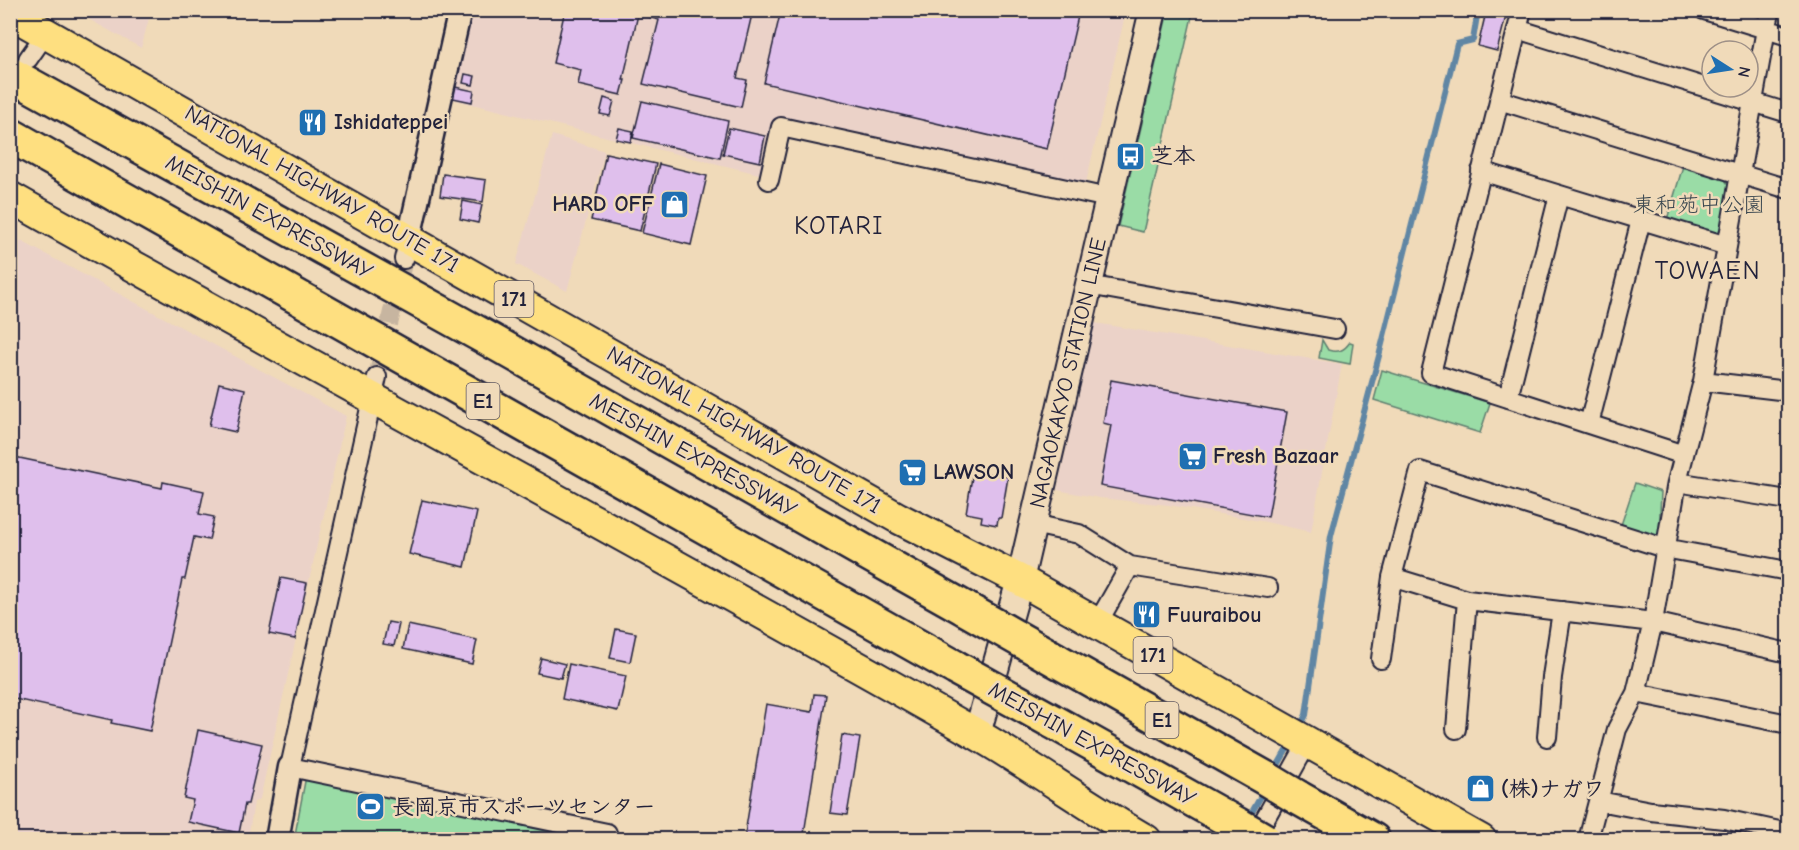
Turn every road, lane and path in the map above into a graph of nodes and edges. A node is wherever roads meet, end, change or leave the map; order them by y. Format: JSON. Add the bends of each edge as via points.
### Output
{"nodes":[{"id":1,"x":460,"y":10,"type":"edge"},
{"id":2,"x":1153,"y":10,"type":"edge"},
{"id":3,"x":1522,"y":10,"type":"edge"},
{"id":4,"x":1704,"y":10,"type":"edge"},
{"id":5,"x":1771,"y":10,"type":"edge"},
{"id":6,"x":10,"y":13,"type":"edge"},
{"id":7,"x":1517,"y":29,"type":"junction"},
{"id":8,"x":1766,"y":29,"type":"junction"},
{"id":9,"x":46,"y":33,"type":"junction"},
{"id":10,"x":1788,"y":36,"type":"edge"},
{"id":11,"x":19,"y":67,"type":"edge"},
{"id":12,"x":1499,"y":100,"type":"junction"},
{"id":13,"x":1754,"y":102,"type":"junction"},
{"id":14,"x":1788,"y":113,"type":"edge"},
{"id":15,"x":10,"y":135,"type":"edge"},
{"id":16,"x":1482,"y":171,"type":"junction"},
{"id":17,"x":1740,"y":174,"type":"junction"},
{"id":18,"x":769,"y":180,"type":"dead end"},
{"id":19,"x":1788,"y":189,"type":"edge"},
{"id":20,"x":1559,"y":195,"type":"junction"},
{"id":21,"x":10,"y":197,"type":"edge"},
{"id":22,"x":1108,"y":198,"type":"junction"},
{"id":23,"x":1641,"y":220,"type":"junction"},
{"id":24,"x":1728,"y":246,"type":"junction"},
{"id":25,"x":406,"y":249,"type":"junction"},
{"id":26,"x":1088,"y":285,"type":"junction"},
{"id":27,"x":1335,"y":329,"type":"dead end"},
{"id":28,"x":1703,"y":381,"type":"junction"},
{"id":29,"x":375,"y":388,"type":"junction"},
{"id":30,"x":1788,"y":391,"type":"edge"},
{"id":31,"x":1508,"y":398,"type":"junction"},
{"id":32,"x":1589,"y":424,"type":"junction"},
{"id":33,"x":1684,"y":455,"type":"junction"},
{"id":34,"x":1677,"y":482,"type":"junction"},
{"id":35,"x":1788,"y":500,"type":"edge"},
{"id":36,"x":1032,"y":524,"type":"junction"},
{"id":37,"x":1664,"y":548,"type":"junction"},
{"id":38,"x":1130,"y":566,"type":"junction"},
{"id":39,"x":1788,"y":572,"type":"edge"},
{"id":40,"x":1392,"y":577,"type":"junction"},
{"id":41,"x":1020,"y":580,"type":"junction"},
{"id":42,"x":1268,"y":588,"type":"dead end"},
{"id":43,"x":1467,"y":600,"type":"junction"},
{"id":44,"x":1562,"y":611,"type":"junction"},
{"id":45,"x":1653,"y":622,"type":"junction"},
{"id":46,"x":1097,"y":624,"type":"junction"},
{"id":47,"x":1788,"y":652,"type":"edge"},
{"id":48,"x":1381,"y":659,"type":"dead end"},
{"id":49,"x":1636,"y":693,"type":"junction"},
{"id":50,"x":1788,"y":724,"type":"edge"},
{"id":51,"x":1456,"y":729,"type":"dead end"},
{"id":52,"x":977,"y":734,"type":"junction"},
{"id":53,"x":1299,"y":737,"type":"junction"},
{"id":54,"x":1547,"y":737,"type":"dead end"},
{"id":55,"x":290,"y":767,"type":"junction"},
{"id":56,"x":1599,"y":801,"type":"junction"},
{"id":57,"x":1788,"y":833,"type":"edge"},
{"id":58,"x":1252,"y":835,"type":"edge"},
{"id":59,"x":277,"y":840,"type":"edge"},
{"id":60,"x":609,"y":840,"type":"edge"},
{"id":61,"x":1146,"y":840,"type":"edge"},
{"id":62,"x":1373,"y":840,"type":"edge"},
{"id":63,"x":1481,"y":840,"type":"edge"},
{"id":64,"x":1588,"y":840,"type":"edge"}],
"edges":[{"from":1,"to":25,"type":"street"},
{"from":2,"to":22,"type":"main road","name":"NAGAOKAKYO STATION LINE"},
{"from":3,"to":7,"type":"street"},
{"from":4,"to":8,"type":"street"},
{"from":5,"to":8,"type":"street"},
{"from":6,"to":9,"type":"highway","name":"NATIONAL HIGHWAY ROUTE 171","number":"171"},
{"from":7,"to":12,"type":"street"},
{"from":7,"to":13,"type":"street"},
{"from":8,"to":10,"type":"street"},
{"from":8,"to":13,"type":"street"},
{"from":9,"to":11,"type":"street"},
{"from":9,"to":25,"type":"highway","name":"NATIONAL HIGHWAY ROUTE 171","number":"171"},
{"from":11,"to":62,"type":"highway","name":"MEISHIN EXPRESSWAY","number":"E1","bridge":true,"via":[[480,334]]},
{"from":12,"to":16,"type":"street"},
{"from":12,"to":17,"type":"street"},
{"from":13,"to":14,"type":"street"},
{"from":13,"to":17,"type":"street"},
{"from":15,"to":58,"type":"highway","name":"MEISHIN EXPRESSWAY","number":"E1","bridge":true},
{"from":16,"to":20,"type":"street"},
{"from":16,"to":31,"type":"street","via":[[1431,373]]},
{"from":17,"to":19,"type":"street"},
{"from":17,"to":24,"type":"street"},
{"from":18,"to":22,"type":"street","via":[[781,127]]},
{"from":20,"to":23,"type":"street"},
{"from":20,"to":31,"type":"street"},
{"from":21,"to":29,"type":"highway"},
{"from":22,"to":26,"type":"main road","name":"NAGAOKAKYO STATION LINE"},
{"from":23,"to":24,"type":"street"},
{"from":23,"to":32,"type":"street"},
{"from":24,"to":28,"type":"street"},
{"from":25,"to":41,"type":"highway","name":"NATIONAL HIGHWAY ROUTE 171","number":"171","via":[[898,518]]},
{"from":26,"to":27,"type":"street"},
{"from":26,"to":36,"type":"main road","name":"NAGAOKAKYO STATION LINE"},
{"from":28,"to":30,"type":"street"},
{"from":28,"to":33,"type":"street"},
{"from":29,"to":52,"type":"highway","via":[[603,525]]},
{"from":29,"to":55,"type":"street"},
{"from":31,"to":32,"type":"street"},
{"from":32,"to":33,"type":"street"},
{"from":33,"to":34,"type":"street"},
{"from":34,"to":35,"type":"street"},
{"from":34,"to":37,"type":"street"},
{"from":36,"to":38,"type":"street","via":[[1079,534]]},
{"from":36,"to":41,"type":"main road","name":"NAGAOKAKYO STATION LINE"},
{"from":37,"to":39,"type":"street"},
{"from":37,"to":40,"type":"street","via":[[1420,471]]},
{"from":37,"to":45,"type":"street"},
{"from":38,"to":42,"type":"street"},
{"from":38,"to":46,"type":"street"},
{"from":40,"to":43,"type":"street"},
{"from":40,"to":48,"type":"street"},
{"from":41,"to":46,"type":"highway","name":"NATIONAL HIGHWAY ROUTE 171","number":"171"},
{"from":41,"to":52,"type":"main road","name":"NAGAOKAKYO STATION LINE"},
{"from":43,"to":44,"type":"street"},
{"from":43,"to":51,"type":"street"},
{"from":44,"to":45,"type":"street"},
{"from":44,"to":54,"type":"street"},
{"from":45,"to":47,"type":"street"},
{"from":45,"to":49,"type":"street"},
{"from":46,"to":53,"type":"highway","name":"NATIONAL HIGHWAY ROUTE 171","number":"171"},
{"from":49,"to":50,"type":"street"},
{"from":49,"to":56,"type":"street","via":[[1617,729]]},
{"from":52,"to":61,"type":"highway"},
{"from":53,"to":58,"type":"street"},
{"from":53,"to":63,"type":"highway","name":"NATIONAL HIGHWAY ROUTE 171","number":"171"},
{"from":55,"to":59,"type":"street"},
{"from":55,"to":60,"type":"street","via":[[607,832]]},
{"from":56,"to":57,"type":"street","via":[[1724,819]]},
{"from":56,"to":64,"type":"street"}]}
